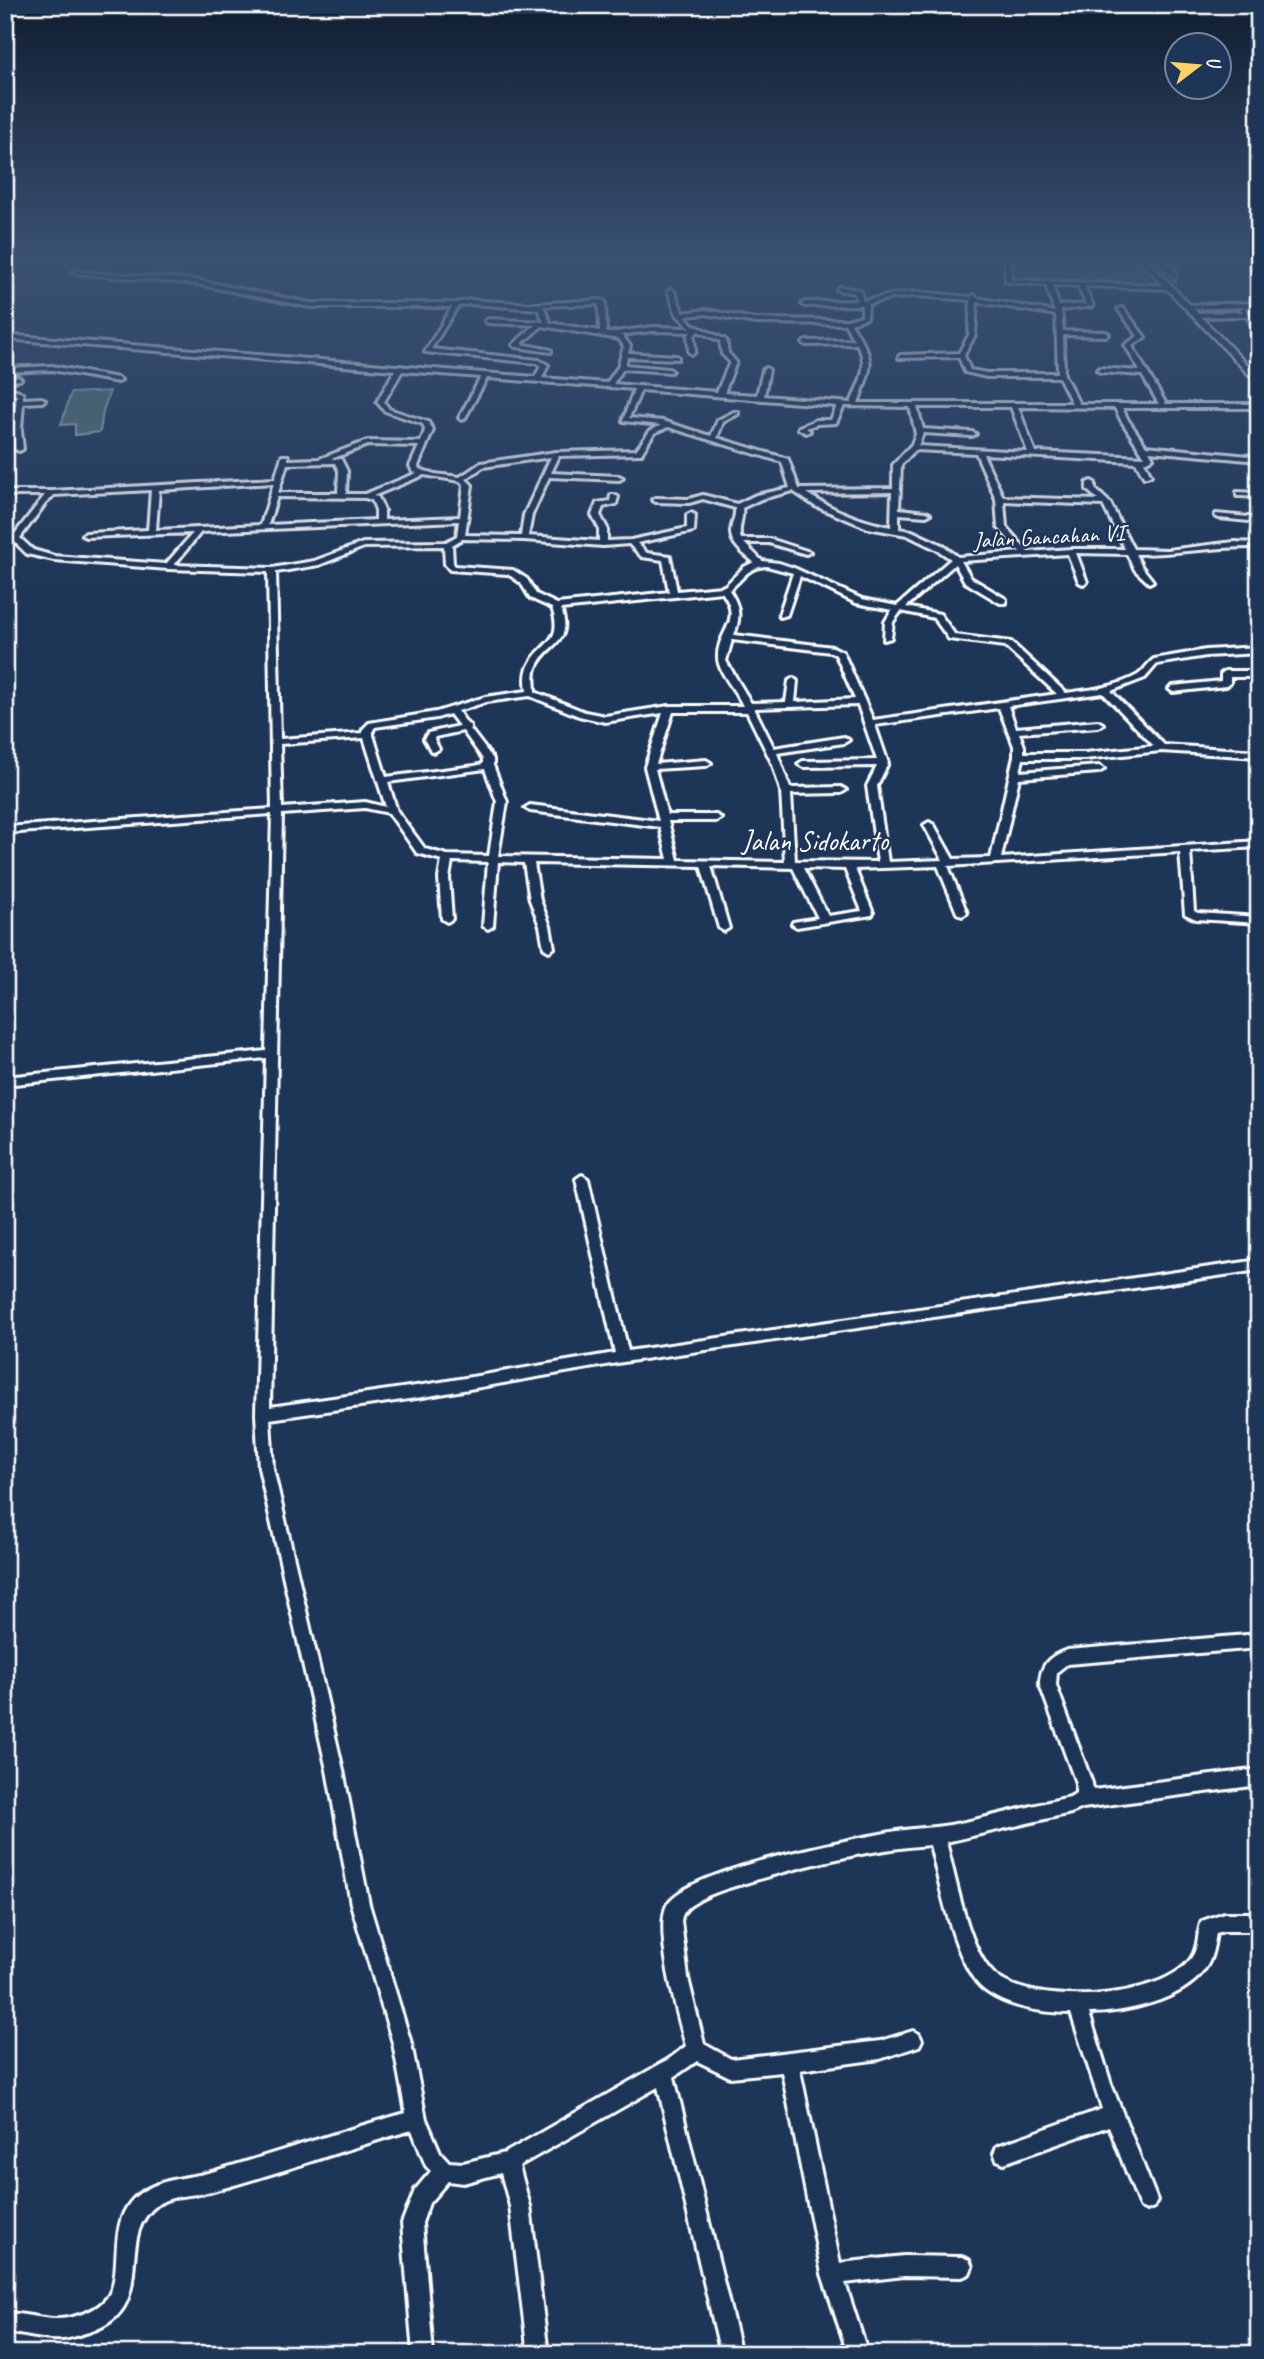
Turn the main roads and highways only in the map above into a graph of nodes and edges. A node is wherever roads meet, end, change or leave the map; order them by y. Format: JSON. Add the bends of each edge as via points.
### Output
{"nodes":[{"id":1,"x":1254,"y":371,"type":"edge"},
{"id":2,"x":1259,"y":382,"type":"edge"}],
"edges":[{"from":1,"to":2,"type":"main road"}]}
